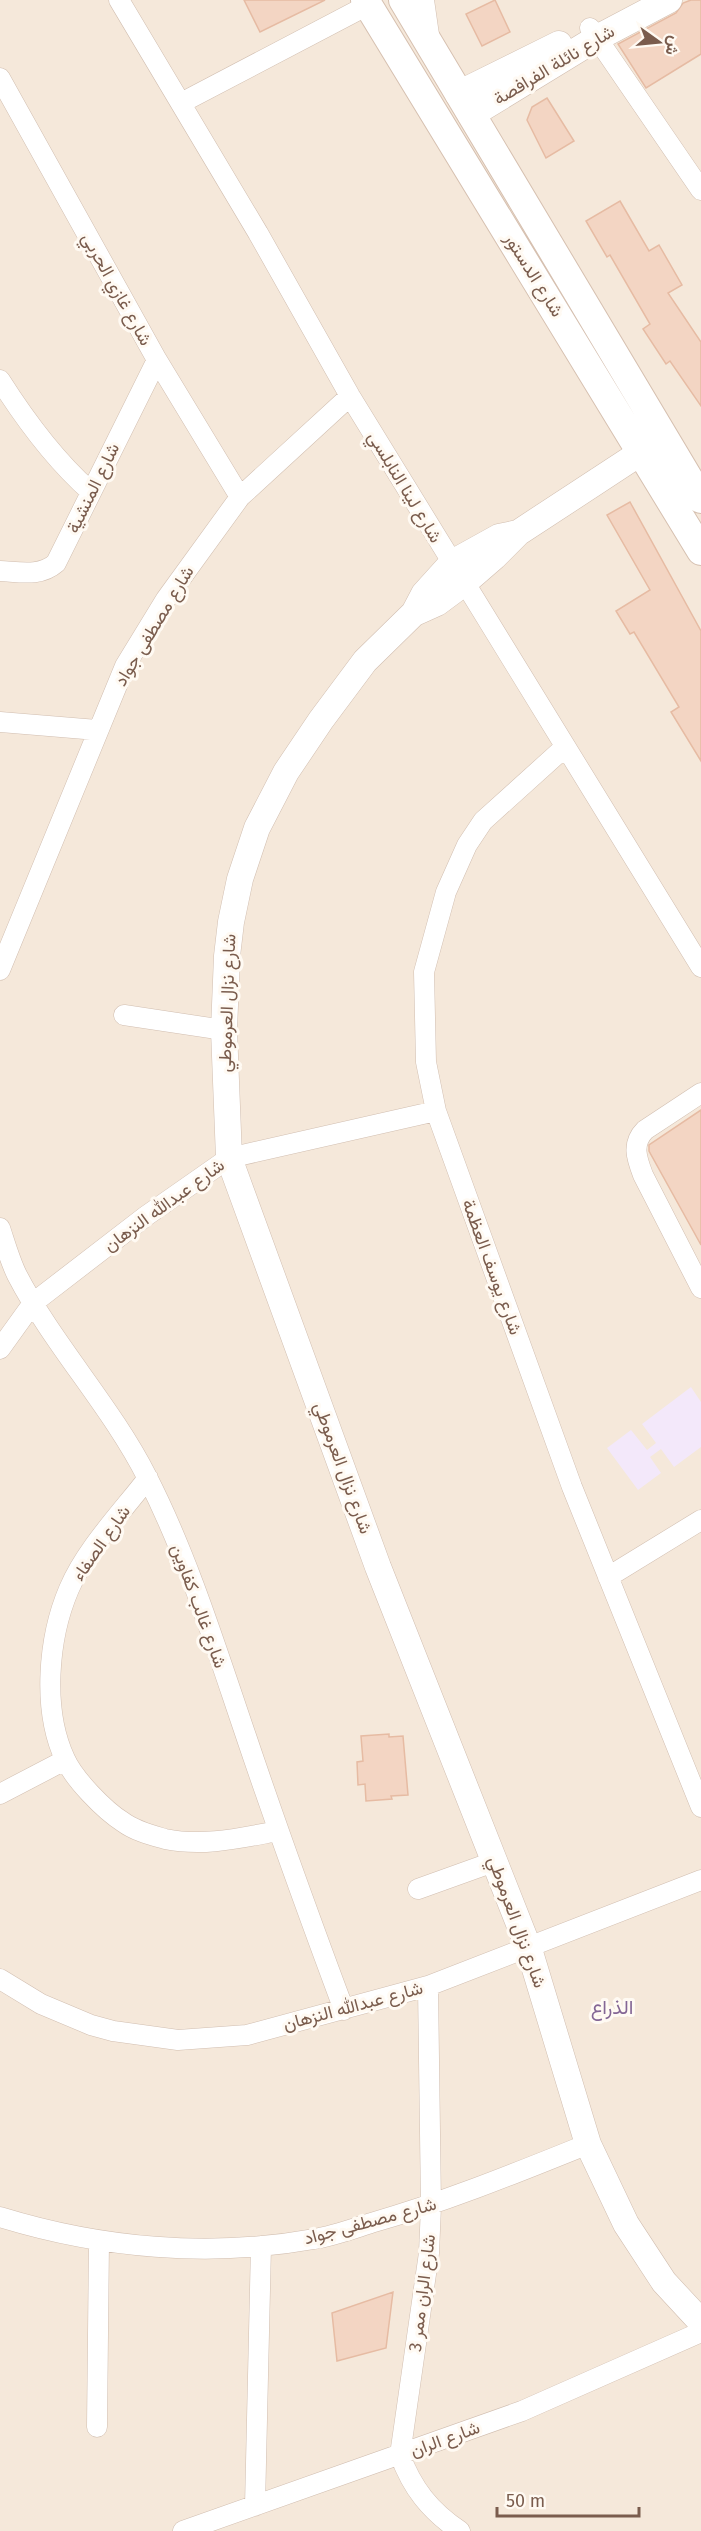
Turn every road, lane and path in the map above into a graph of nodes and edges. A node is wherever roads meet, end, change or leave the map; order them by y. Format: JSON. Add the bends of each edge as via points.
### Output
{"nodes":[{"id":1,"x":119,"y":0,"type":"edge"},
{"id":2,"x":404,"y":0,"type":"edge"},
{"id":3,"x":424,"y":0,"type":"edge"},
{"id":4,"x":641,"y":0,"type":"edge"},
{"id":5,"x":669,"y":0,"type":"edge"},
{"id":6,"x":366,"y":3,"type":"edge"},
{"id":7,"x":593,"y":33,"type":"junction"},
{"id":8,"x":431,"y":47,"type":"junction"},
{"id":9,"x":0,"y":78,"type":"edge"},
{"id":10,"x":181,"y":103,"type":"junction"},
{"id":11,"x":464,"y":104,"type":"junction"},
{"id":12,"x":701,"y":190,"type":"edge"},
{"id":13,"x":157,"y":360,"type":"junction"},
{"id":14,"x":0,"y":380,"type":"edge"},
{"id":15,"x":350,"y":396,"type":"junction"},
{"id":16,"x":640,"y":453,"type":"junction"},
{"id":17,"x":90,"y":491,"type":"junction"},
{"id":18,"x":240,"y":497,"type":"junction"},
{"id":19,"x":701,"y":499,"type":"edge"},
{"id":20,"x":701,"y":551,"type":"edge"},
{"id":21,"x":0,"y":571,"type":"edge"},
{"id":22,"x":458,"y":573,"type":"junction"},
{"id":23,"x":0,"y":722,"type":"edge"},
{"id":24,"x":96,"y":730,"type":"junction"},
{"id":25,"x":565,"y":747,"type":"junction"},
{"id":26,"x":701,"y":967,"type":"edge"},
{"id":27,"x":0,"y":970,"type":"edge"},
{"id":28,"x":124,"y":1015,"type":"dead end"},
{"id":29,"x":224,"y":1030,"type":"junction"},
{"id":30,"x":701,"y":1093,"type":"edge"},
{"id":31,"x":436,"y":1111,"type":"junction"},
{"id":32,"x":229,"y":1158,"type":"junction"},
{"id":33,"x":0,"y":1228,"type":"edge"},
{"id":34,"x":701,"y":1288,"type":"edge"},
{"id":35,"x":33,"y":1303,"type":"junction"},
{"id":36,"x":0,"y":1349,"type":"edge"},
{"id":37,"x":148,"y":1478,"type":"junction"},
{"id":38,"x":701,"y":1520,"type":"edge"},
{"id":39,"x":608,"y":1577,"type":"junction"},
{"id":40,"x":65,"y":1760,"type":"junction"},
{"id":41,"x":696,"y":1781,"type":"edge"},
{"id":42,"x":0,"y":1794,"type":"edge"},
{"id":43,"x":701,"y":1807,"type":"edge"},
{"id":44,"x":278,"y":1831,"type":"junction"},
{"id":45,"x":496,"y":1861,"type":"junction"},
{"id":46,"x":701,"y":1880,"type":"edge"},
{"id":47,"x":418,"y":1890,"type":"dead end"},
{"id":48,"x":529,"y":1949,"type":"junction"},
{"id":49,"x":0,"y":1979,"type":"edge"},
{"id":50,"x":428,"y":1986,"type":"junction"},
{"id":51,"x":344,"y":2010,"type":"junction"},
{"id":52,"x":588,"y":2144,"type":"junction"},
{"id":53,"x":431,"y":2206,"type":"junction"},
{"id":54,"x":0,"y":2217,"type":"edge"},
{"id":55,"x":99,"y":2241,"type":"junction"},
{"id":56,"x":261,"y":2246,"type":"junction"},
{"id":57,"x":701,"y":2322,"type":"edge"},
{"id":58,"x":701,"y":2332,"type":"edge"},
{"id":59,"x":97,"y":2427,"type":"dead end"},
{"id":60,"x":400,"y":2455,"type":"junction"},
{"id":61,"x":255,"y":2506,"type":"junction"},
{"id":62,"x":208,"y":2527,"type":"edge"},
{"id":63,"x":183,"y":2531,"type":"edge"},
{"id":64,"x":459,"y":2531,"type":"edge"}],
"edges":[{"from":1,"to":10,"type":"street","name":"شارع لينا النابلسي"},
{"from":2,"to":8,"type":"main road","name":"شارع الدستور"},
{"from":3,"to":8,"type":"street"},
{"from":4,"to":7,"type":"street","name":"شارع نائلة الفرافصة"},
{"from":5,"to":7,"type":"street","name":"شارع نائلة الفرافصة"},
{"from":6,"to":10,"type":"street"},
{"from":6,"to":16,"type":"main road","name":"شارع الدستور"},
{"from":7,"to":11,"type":"street","name":"شارع نائلة الفرافصة"},
{"from":7,"to":12,"type":"street"},
{"from":8,"to":11,"type":"main road","name":"شارع الدستور"},
{"from":9,"to":13,"type":"street","name":"شارع غازي الحربي"},
{"from":10,"to":15,"type":"street","name":"شارع لينا النابلسي"},
{"from":11,"to":19,"type":"main road","name":"شارع الدستور"},
{"from":13,"to":17,"type":"street","name":"شارع المنشية"},
{"from":13,"to":18,"type":"street","name":"شارع غازي الحربي"},
{"from":14,"to":17,"type":"street","via":[[36,434],[63,467]]},
{"from":15,"to":18,"type":"street","name":"شارع مصطفى جواد"},
{"from":15,"to":22,"type":"street","name":"شارع لينا النابلسي"},
{"from":16,"to":20,"type":"main road","name":"شارع الدستور"},
{"from":16,"to":22,"type":"street","name":"شارع نزال العرموطي","via":[[518,532],[494,558]]},
{"from":17,"to":21,"type":"street","name":"شارع المنشية","via":[[56,563],[48,570],[34,573]]},
{"from":18,"to":24,"type":"street","name":"شارع مصطفى جواد","via":[[166,599],[125,666]]},
{"from":22,"to":25,"type":"street","name":"شارع لينا النابلسي"},
{"from":22,"to":29,"type":"street","name":"شارع نزال العرموطي","via":[[424,610],[414,613],[365,661],[286,772],[256,828],[231,922]]},
{"from":23,"to":24,"type":"street"},
{"from":24,"to":27,"type":"street","name":"شارع مصطفى جواد"},
{"from":25,"to":26,"type":"street","name":"شارع لينا النابلسي"},
{"from":25,"to":31,"type":"street","name":"شارع يوسف العظمة","via":[[483,821],[467,845],[446,892],[424,972],[426,1062]]},
{"from":28,"to":29,"type":"street"},
{"from":29,"to":32,"type":"street","name":"شارع نزال العرموطي"},
{"from":30,"to":34,"type":"street","via":[[645,1130],[638,1137],[636,1148],[643,1175]]},
{"from":31,"to":32,"type":"street","name":"شارع عبدالله النزهان"},
{"from":31,"to":39,"type":"street","name":"شارع يوسف العظمة"},
{"from":32,"to":35,"type":"street","name":"شارع عبدالله النزهان"},
{"from":32,"to":45,"type":"street","name":"شارع نزال العرموطي","via":[[378,1567]]},
{"from":33,"to":35,"type":"street","name":"شارع غالب كفاوين","via":[[16,1273]]},
{"from":35,"to":36,"type":"street","name":"شارع عبدالله النزهان"},
{"from":35,"to":37,"type":"street","name":"شارع غالب كفاوين","via":[[106,1408]]},
{"from":37,"to":40,"type":"street","name":"شارع الصفاء","via":[[91,1552],[63,1605],[50,1681],[56,1732]]},
{"from":37,"to":44,"type":"street","name":"شارع غالب كفاوين","via":[[175,1538]]},
{"from":38,"to":39,"type":"street"},
{"from":39,"to":41,"type":"street","name":"شارع يوسف العظمة"},
{"from":40,"to":42,"type":"street"},
{"from":40,"to":44,"type":"street","name":"شارع الصفاء","via":[[91,1794],[141,1832],[166,1839],[223,1842]]},
{"from":41,"to":43,"type":"street","name":"شارع يوسف العظمة"},
{"from":44,"to":51,"type":"street","name":"شارع غالب كفاوين"},
{"from":45,"to":47,"type":"street"},
{"from":45,"to":48,"type":"street","name":"شارع نزال العرموطي"},
{"from":46,"to":48,"type":"street","name":"شارع عبدالله النزهان"},
{"from":48,"to":50,"type":"street","name":"شارع عبدالله النزهان"},
{"from":48,"to":52,"type":"street","name":"شارع نزال العرموطي"},
{"from":49,"to":51,"type":"street","name":"شارع عبدالله النزهان","via":[[41,2004],[91,2025],[156,2038],[201,2040],[247,2035]]},
{"from":50,"to":51,"type":"street","name":"شارع عبدالله النزهان"},
{"from":50,"to":53,"type":"street","name":"شارع الران ممر 3"},
{"from":52,"to":53,"type":"street","name":"شارع مصطفى جواد"},
{"from":52,"to":57,"type":"street","name":"شارع نزال العرموطي","via":[[626,2224],[664,2282]]},
{"from":53,"to":56,"type":"street","name":"شارع مصطفى جواد","via":[[315,2239]]},
{"from":53,"to":60,"type":"street","name":"شارع الران ممر 3","via":[[426,2278]]},
{"from":54,"to":55,"type":"street","name":"شارع مصطفى جواد"},
{"from":55,"to":56,"type":"street","name":"شارع مصطفى جواد","via":[[167,2248]]},
{"from":55,"to":59,"type":"street"},
{"from":56,"to":61,"type":"street"},
{"from":58,"to":60,"type":"street","name":"شارع الران","via":[[522,2411]]},
{"from":60,"to":61,"type":"street","name":"شارع الران"},
{"from":60,"to":64,"type":"street","via":[[415,2489]]},
{"from":61,"to":62,"type":"street","name":"شارع الران"},
{"from":62,"to":63,"type":"street","name":"شارع الران"}]}
